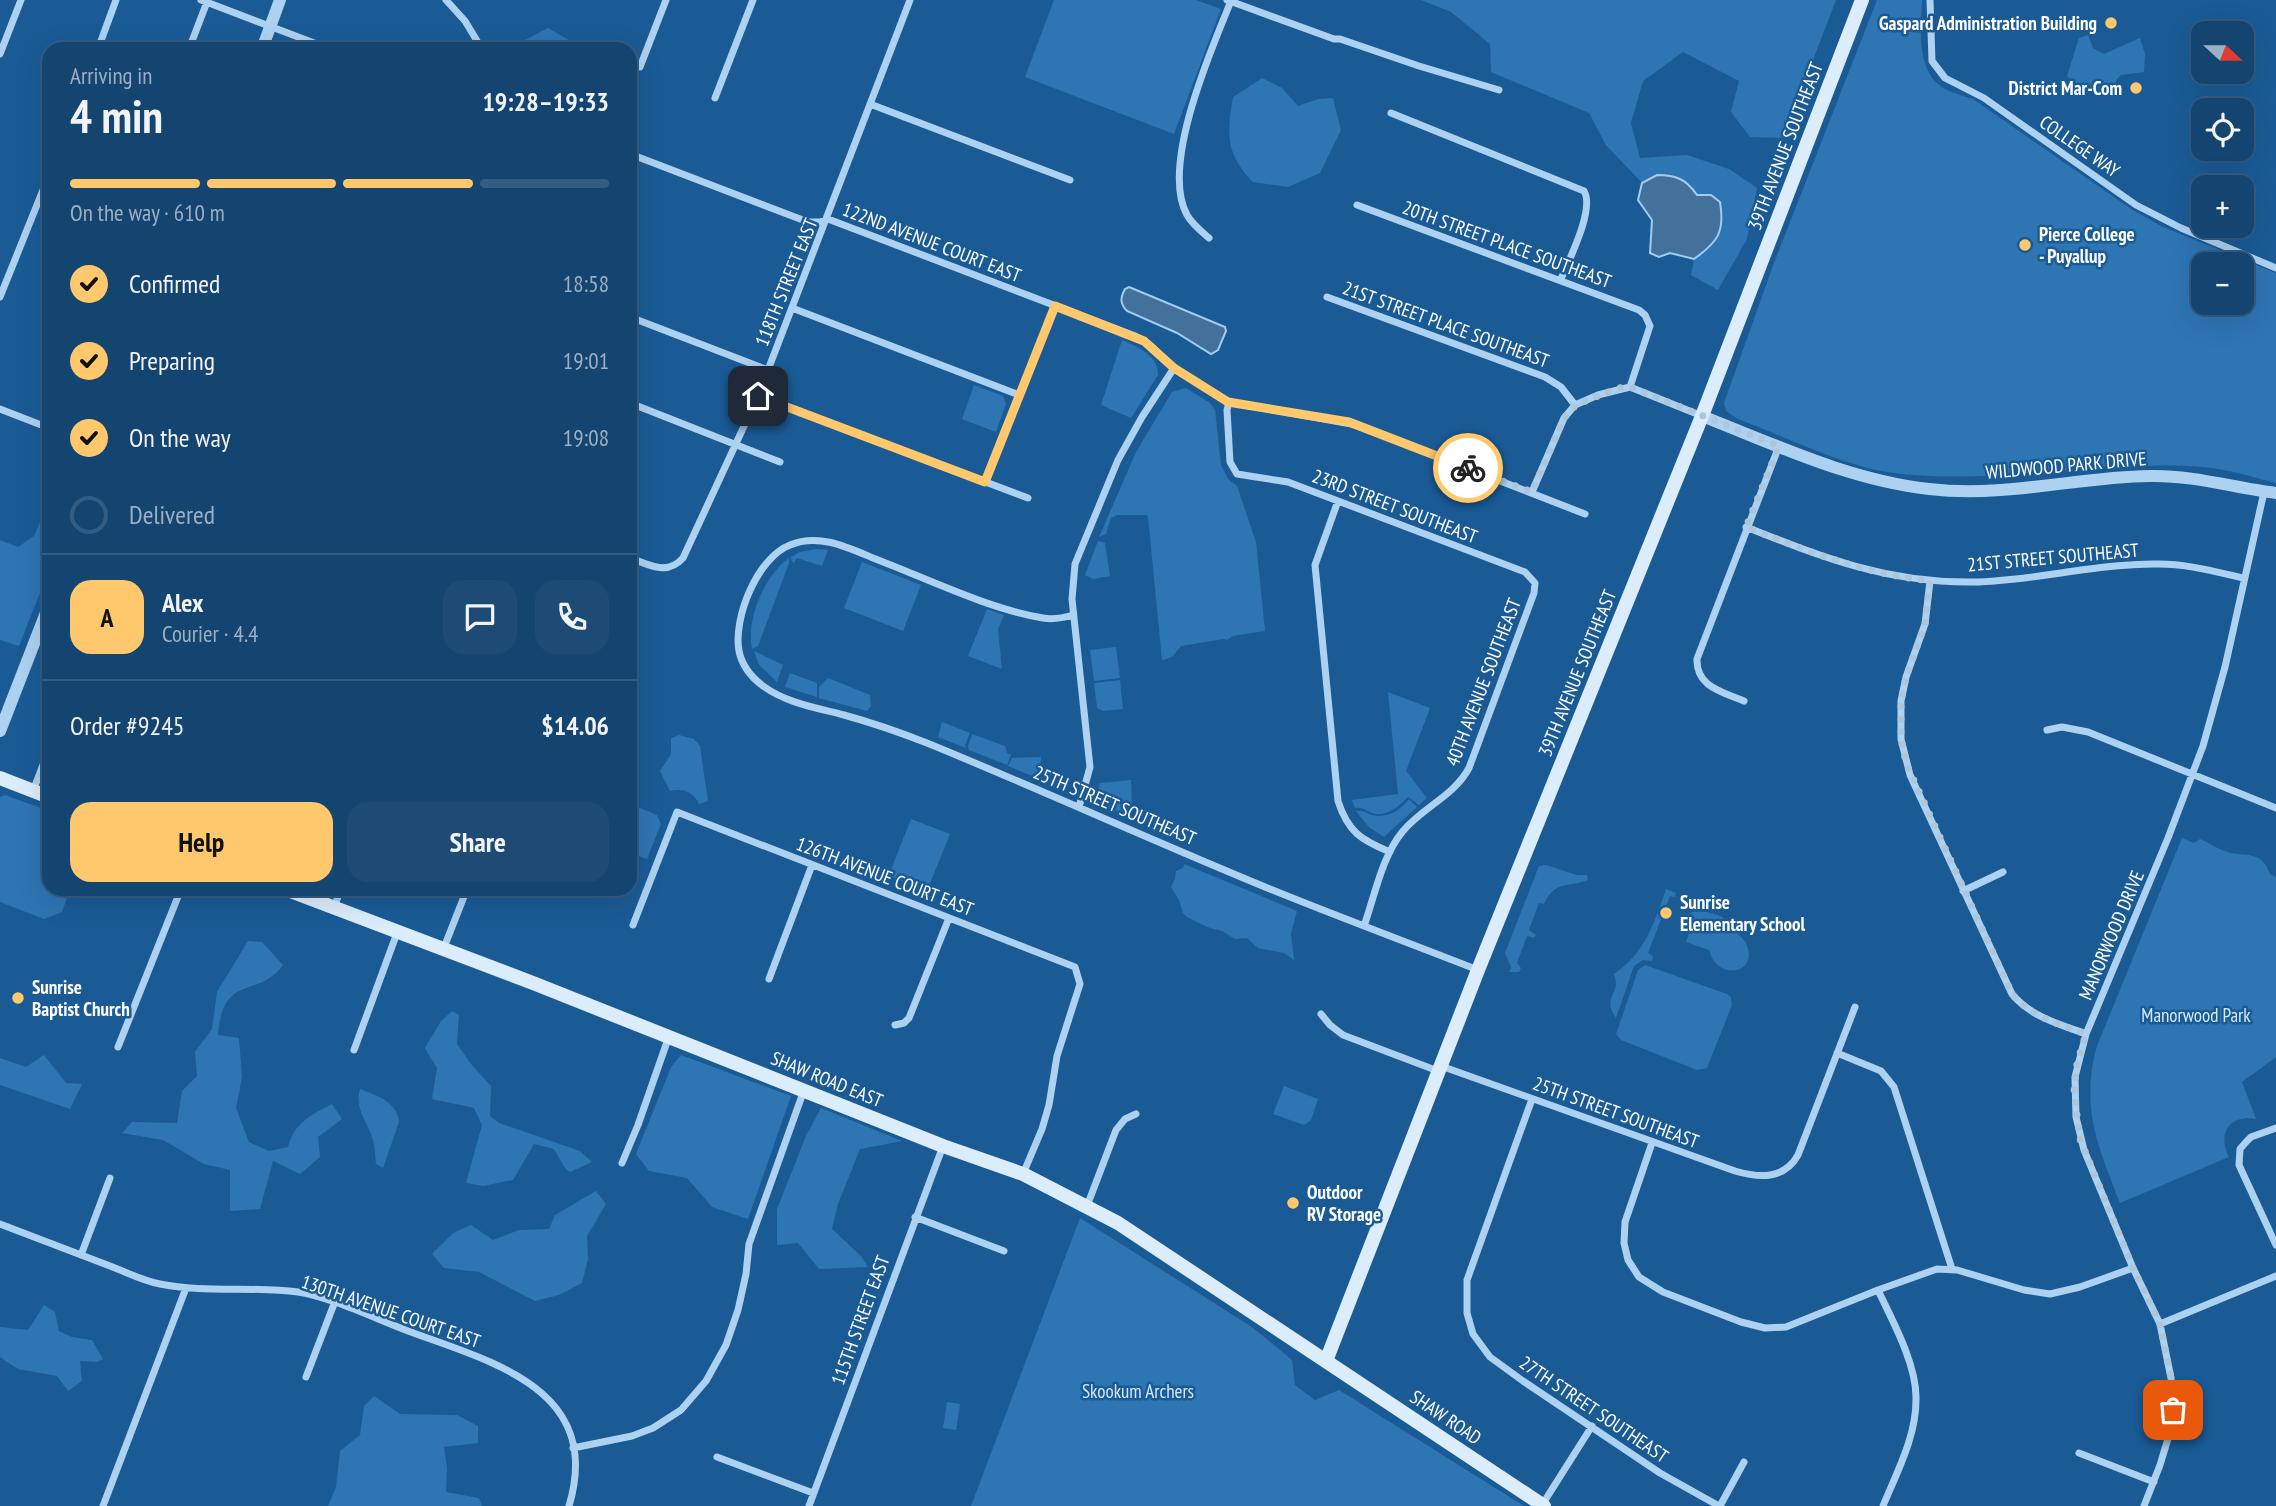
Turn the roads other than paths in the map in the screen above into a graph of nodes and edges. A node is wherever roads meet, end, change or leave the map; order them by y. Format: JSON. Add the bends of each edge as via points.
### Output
{"nodes":[{"id":1,"x":21,"y":0,"type":"edge"},
{"id":2,"x":117,"y":0,"type":"edge"},
{"id":3,"x":280,"y":0,"type":"edge"},
{"id":4,"x":446,"y":0,"type":"edge"},
{"id":5,"x":666,"y":0,"type":"edge"},
{"id":6,"x":753,"y":0,"type":"edge"},
{"id":7,"x":910,"y":0,"type":"edge"},
{"id":8,"x":1862,"y":0,"type":"edge"},
{"id":9,"x":1930,"y":0,"type":"edge"},
{"id":10,"x":204,"y":1,"type":"edge"},
{"id":11,"x":1229,"y":1,"type":"edge"},
{"id":12,"x":271,"y":25,"type":"junction"},
{"id":13,"x":101,"y":42,"type":"edge"},
{"id":14,"x":191,"y":42,"type":"edge"},
{"id":15,"x":265,"y":42,"type":"edge"},
{"id":16,"x":313,"y":42,"type":"edge"},
{"id":17,"x":478,"y":42,"type":"edge"},
{"id":18,"x":0,"y":54,"type":"edge"},
{"id":19,"x":640,"y":67,"type":"dead end"},
{"id":20,"x":1499,"y":90,"type":"dead end"},
{"id":21,"x":715,"y":98,"type":"dead end"},
{"id":22,"x":870,"y":104,"type":"junction"},
{"id":23,"x":1391,"y":113,"type":"dead end"},
{"id":24,"x":638,"y":157,"type":"dead end"},
{"id":25,"x":1070,"y":180,"type":"dead end"},
{"id":26,"x":42,"y":193,"type":"edge"},
{"id":27,"x":1357,"y":205,"type":"dead end"},
{"id":28,"x":828,"y":219,"type":"junction"},
{"id":29,"x":1209,"y":238,"type":"dead end"},
{"id":30,"x":2276,"y":268,"type":"edge"},
{"id":31,"x":1561,"y":279,"type":"junction"},
{"id":32,"x":1327,"y":297,"type":"dead end"},
{"id":33,"x":0,"y":298,"type":"edge"},
{"id":34,"x":1055,"y":306,"type":"junction"},
{"id":35,"x":792,"y":308,"type":"junction"},
{"id":36,"x":637,"y":320,"type":"edge"},
{"id":37,"x":1174,"y":368,"type":"junction"},
{"id":38,"x":768,"y":370,"type":"junction"},
{"id":39,"x":1630,"y":387,"type":"junction"},
{"id":40,"x":1019,"y":395,"type":"junction"},
{"id":41,"x":758,"y":396,"type":"junction"},
{"id":42,"x":1228,"y":402,"type":"junction"},
{"id":43,"x":1576,"y":405,"type":"junction"},
{"id":44,"x":637,"y":406,"type":"edge"},
{"id":45,"x":0,"y":409,"type":"edge"},
{"id":46,"x":1702,"y":416,"type":"junction"},
{"id":47,"x":42,"y":425,"type":"edge"},
{"id":48,"x":737,"y":444,"type":"junction"},
{"id":49,"x":1779,"y":446,"type":"junction"},
{"id":50,"x":780,"y":462,"type":"dead end"},
{"id":51,"x":985,"y":482,"type":"junction"},
{"id":52,"x":1532,"y":492,"type":"junction"},
{"id":53,"x":2270,"y":492,"type":"edge"},
{"id":54,"x":1028,"y":498,"type":"dead end"},
{"id":55,"x":1338,"y":501,"type":"junction"},
{"id":56,"x":1585,"y":514,"type":"dead end"},
{"id":57,"x":1746,"y":527,"type":"junction"},
{"id":58,"x":637,"y":560,"type":"edge"},
{"id":59,"x":2243,"y":578,"type":"junction"},
{"id":60,"x":1930,"y":581,"type":"junction"},
{"id":61,"x":1535,"y":583,"type":"joint"},
{"id":62,"x":1073,"y":615,"type":"junction"},
{"id":63,"x":42,"y":623,"type":"edge"},
{"id":64,"x":1744,"y":701,"type":"dead end"},
{"id":65,"x":2048,"y":730,"type":"dead end"},
{"id":66,"x":0,"y":731,"type":"edge"},
{"id":67,"x":42,"y":767,"type":"edge"},
{"id":68,"x":2193,"y":774,"type":"junction"},
{"id":69,"x":0,"y":778,"type":"edge"},
{"id":70,"x":33,"y":791,"type":"junction"},
{"id":71,"x":42,"y":794,"type":"edge"},
{"id":72,"x":1079,"y":807,"type":"junction"},
{"id":73,"x":2276,"y":808,"type":"edge"},
{"id":74,"x":1390,"y":852,"type":"junction"},
{"id":75,"x":813,"y":865,"type":"junction"},
{"id":76,"x":2003,"y":872,"type":"dead end"},
{"id":77,"x":1963,"y":891,"type":"junction"},
{"id":78,"x":178,"y":896,"type":"edge"},
{"id":79,"x":303,"y":896,"type":"edge"},
{"id":80,"x":338,"y":896,"type":"edge"},
{"id":81,"x":464,"y":896,"type":"edge"},
{"id":82,"x":334,"y":908,"type":"junction"},
{"id":83,"x":949,"y":918,"type":"junction"},
{"id":84,"x":633,"y":925,"type":"dead end"},
{"id":85,"x":1364,"y":926,"type":"junction"},
{"id":86,"x":397,"y":933,"type":"junction"},
{"id":87,"x":443,"y":950,"type":"junction"},
{"id":88,"x":1478,"y":970,"type":"junction"},
{"id":89,"x":769,"y":979,"type":"dead end"},
{"id":90,"x":1855,"y":1007,"type":"dead end"},
{"id":91,"x":1321,"y":1014,"type":"dead end"},
{"id":92,"x":895,"y":1025,"type":"dead end"},
{"id":93,"x":2086,"y":1034,"type":"junction"},
{"id":94,"x":668,"y":1039,"type":"junction"},
{"id":95,"x":118,"y":1047,"type":"dead end"},
{"id":96,"x":354,"y":1050,"type":"dead end"},
{"id":97,"x":1838,"y":1053,"type":"junction"},
{"id":98,"x":1440,"y":1069,"type":"junction"},
{"id":99,"x":804,"y":1090,"type":"junction"},
{"id":100,"x":1532,"y":1099,"type":"junction"},
{"id":101,"x":1136,"y":1114,"type":"dead end"},
{"id":102,"x":2276,"y":1128,"type":"edge"},
{"id":103,"x":1652,"y":1143,"type":"junction"},
{"id":104,"x":943,"y":1146,"type":"junction"},
{"id":105,"x":622,"y":1163,"type":"dead end"},
{"id":106,"x":1023,"y":1174,"type":"junction"},
{"id":107,"x":110,"y":1178,"type":"dead end"},
{"id":108,"x":1087,"y":1206,"type":"junction"},
{"id":109,"x":915,"y":1217,"type":"junction"},
{"id":110,"x":0,"y":1224,"type":"edge"},
{"id":111,"x":2276,"y":1245,"type":"edge"},
{"id":112,"x":1004,"y":1251,"type":"dead end"},
{"id":113,"x":81,"y":1255,"type":"junction"},
{"id":114,"x":2133,"y":1268,"type":"junction"},
{"id":115,"x":1952,"y":1269,"type":"junction"},
{"id":116,"x":2276,"y":1276,"type":"edge"},
{"id":117,"x":186,"y":1288,"type":"junction"},
{"id":118,"x":1878,"y":1290,"type":"junction"},
{"id":119,"x":334,"y":1304,"type":"junction"},
{"id":120,"x":2160,"y":1324,"type":"junction"},
{"id":121,"x":1326,"y":1361,"type":"junction"},
{"id":122,"x":306,"y":1377,"type":"dead end"},
{"id":123,"x":1592,"y":1426,"type":"junction"},
{"id":124,"x":573,"y":1448,"type":"junction"},
{"id":125,"x":2079,"y":1453,"type":"dead end"},
{"id":126,"x":718,"y":1457,"type":"dead end"},
{"id":127,"x":1744,"y":1462,"type":"dead end"},
{"id":128,"x":2154,"y":1482,"type":"junction"},
{"id":129,"x":813,"y":1493,"type":"junction"},
{"id":130,"x":1543,"y":1505,"type":"edge"},
{"id":131,"x":103,"y":1506,"type":"edge"},
{"id":132,"x":569,"y":1506,"type":"edge"},
{"id":133,"x":809,"y":1506,"type":"edge"},
{"id":134,"x":1719,"y":1506,"type":"edge"},
{"id":135,"x":1883,"y":1506,"type":"edge"},
{"id":136,"x":2144,"y":1506,"type":"edge"}],
"edges":[{"from":1,"to":18,"type":"street"},
{"from":2,"to":13,"type":"street"},
{"from":3,"to":12,"type":"street"},
{"from":4,"to":17,"type":"street"},
{"from":5,"to":19,"type":"street"},
{"from":6,"to":21,"type":"street"},
{"from":7,"to":22,"type":"street","name":"118TH STREET EAST"},
{"from":8,"to":46,"type":"main road","name":"39TH AVENUE SOUTHEAST"},
{"from":9,"to":30,"type":"street","name":"COLLEGE WAY","via":[[1931,61],[1945,78],[1984,98],[2136,205]]},
{"from":10,"to":12,"type":"street"},
{"from":10,"to":14,"type":"street"},
{"from":11,"to":20,"type":"street"},
{"from":11,"to":29,"type":"street","via":[[1196,92],[1179,165],[1186,214]]},
{"from":12,"to":15,"type":"street"},
{"from":12,"to":16,"type":"street"},
{"from":22,"to":25,"type":"street"},
{"from":22,"to":28,"type":"street","name":"118TH STREET EAST"},
{"from":23,"to":31,"type":"street","via":[[1584,191],[1587,212]]},
{"from":24,"to":28,"type":"street","name":"122ND AVENUE COURT EAST","via":[[808,222]]},
{"from":26,"to":33,"type":"street"},
{"from":27,"to":31,"type":"street","name":"20TH STREET PLACE SOUTHEAST"},
{"from":28,"to":34,"type":"street","name":"122ND AVENUE COURT EAST"},
{"from":28,"to":35,"type":"street","name":"118TH STREET EAST"},
{"from":31,"to":39,"type":"street","name":"20TH STREET PLACE SOUTHEAST","via":[[1645,315],[1650,326]]},
{"from":32,"to":43,"type":"street","name":"21ST STREET PLACE SOUTHEAST","via":[[1545,377]]},
{"from":34,"to":37,"type":"street","name":"122ND AVENUE COURT EAST","via":[[1144,341]]},
{"from":34,"to":40,"type":"street"},
{"from":35,"to":38,"type":"street","name":"118TH STREET EAST"},
{"from":35,"to":40,"type":"street"},
{"from":36,"to":38,"type":"street"},
{"from":37,"to":42,"type":"street","name":"122ND AVENUE COURT EAST"},
{"from":37,"to":62,"type":"street","via":[[1129,438],[1105,486],[1073,578]]},
{"from":38,"to":41,"type":"street","name":"118TH STREET EAST"},
{"from":39,"to":43,"type":"street"},
{"from":39,"to":46,"type":"street"},
{"from":40,"to":51,"type":"street"},
{"from":41,"to":48,"type":"street","name":"118TH STREET EAST"},
{"from":41,"to":51,"type":"street"},
{"from":42,"to":52,"type":"street","via":[[1349,422]]},
{"from":42,"to":55,"type":"street","name":"23RD STREET SOUTHEAST","via":[[1230,462],[1237,474],[1278,479]]},
{"from":43,"to":52,"type":"street","via":[[1558,428]]},
{"from":44,"to":48,"type":"street"},
{"from":45,"to":47,"type":"street"},
{"from":46,"to":49,"type":"street","name":"WILDWOOD PARK DRIVE"},
{"from":46,"to":88,"type":"main road","name":"39TH AVENUE SOUTHEAST"},
{"from":48,"to":50,"type":"street"},
{"from":48,"to":58,"type":"street","name":"118TH STREET EAST","via":[[683,558],[664,570]]},
{"from":49,"to":53,"type":"street","name":"WILDWOOD PARK DRIVE","via":[[1868,478],[1928,489],[2006,492],[2151,476],[2195,478]]},
{"from":49,"to":57,"type":"street"},
{"from":51,"to":54,"type":"street"},
{"from":52,"to":56,"type":"street"},
{"from":53,"to":59,"type":"street","name":"MANORWOOD DRIVE"},
{"from":55,"to":61,"type":"street","name":"23RD STREET SOUTHEAST","via":[[1525,572]]},
{"from":55,"to":74,"type":"street","via":[[1315,565],[1338,801],[1358,836]]},
{"from":57,"to":60,"type":"street","name":"21ST STREET SOUTHEAST","via":[[1845,565]]},
{"from":57,"to":64,"type":"street","via":[[1696,667],[1704,682]]},
{"from":59,"to":60,"type":"street","name":"21ST STREET SOUTHEAST","via":[[2160,564],[1998,581]]},
{"from":59,"to":68,"type":"street","name":"MANORWOOD DRIVE","via":[[2218,694]]},
{"from":60,"to":77,"type":"street","via":[[1925,624],[1903,689],[1901,739],[1910,775]]},
{"from":61,"to":74,"type":"street","name":"40TH AVENUE SOUTHEAST","via":[[1469,768],[1458,785],[1404,829]]},
{"from":62,"to":72,"type":"street","via":[[1090,767]]},
{"from":62,"to":72,"type":"street","name":"25TH STREET SOUTHEAST","via":[[1054,619],[1030,615],[818,541],[789,545],[765,564],[748,598],[739,632],[744,666],[762,685],[785,699],[891,728]]},
{"from":63,"to":66,"type":"street"},
{"from":65,"to":68,"type":"street","via":[[2062,727],[2088,732]]},
{"from":67,"to":70,"type":"street"},
{"from":68,"to":73,"type":"street"},
{"from":68,"to":93,"type":"street","name":"MANORWOOD DRIVE"},
{"from":69,"to":70,"type":"main road"},
{"from":70,"to":71,"type":"main road"},
{"from":72,"to":85,"type":"street","name":"25TH STREET SOUTHEAST"},
{"from":74,"to":85,"type":"street","name":"40TH AVENUE SOUTHEAST"},
{"from":75,"to":83,"type":"street","name":"126TH AVENUE COURT EAST"},
{"from":75,"to":84,"type":"street","name":"126TH AVENUE COURT EAST","via":[[677,812]]},
{"from":75,"to":89,"type":"street"},
{"from":76,"to":77,"type":"street"},
{"from":77,"to":93,"type":"street","via":[[2018,1002],[2040,1017]]},
{"from":78,"to":95,"type":"street"},
{"from":79,"to":82,"type":"main road","name":"SHAW ROAD EAST"},
{"from":80,"to":82,"type":"street"},
{"from":81,"to":87,"type":"street"},
{"from":82,"to":86,"type":"main road","name":"SHAW ROAD EAST"},
{"from":83,"to":92,"type":"street","via":[[909,1018]]},
{"from":83,"to":106,"type":"street","name":"126TH AVENUE COURT EAST","via":[[1068,963],[1079,973],[1049,1105]]},
{"from":85,"to":88,"type":"street","name":"25TH STREET SOUTHEAST"},
{"from":86,"to":87,"type":"main road","name":"SHAW ROAD EAST"},
{"from":86,"to":96,"type":"street"},
{"from":87,"to":94,"type":"main road","name":"SHAW ROAD EAST"},
{"from":88,"to":98,"type":"main road","name":"39TH AVENUE SOUTHEAST"},
{"from":90,"to":97,"type":"street"},
{"from":91,"to":98,"type":"street","via":[[1343,1035]]},
{"from":93,"to":114,"type":"street","name":"MANORWOOD DRIVE","via":[[2074,1091],[2080,1139]]},
{"from":94,"to":99,"type":"main road","name":"SHAW ROAD EAST"},
{"from":94,"to":105,"type":"street"},
{"from":97,"to":103,"type":"street","name":"25TH STREET SOUTHEAST","via":[[1798,1156],[1783,1172],[1751,1176]]},
{"from":97,"to":115,"type":"street","via":[[1881,1071],[1894,1087]]},
{"from":98,"to":100,"type":"street","name":"25TH STREET SOUTHEAST"},
{"from":98,"to":121,"type":"main road","name":"39TH AVENUE SOUTHEAST"},
{"from":99,"to":104,"type":"main road","name":"SHAW ROAD EAST"},
{"from":99,"to":124,"type":"street","via":[[749,1244],[738,1311],[706,1381],[681,1410],[653,1428]]},
{"from":100,"to":103,"type":"street","name":"25TH STREET SOUTHEAST"},
{"from":100,"to":123,"type":"street","name":"27TH STREET SOUTHEAST","via":[[1467,1280],[1468,1320],[1490,1357]]},
{"from":101,"to":108,"type":"street","via":[[1116,1130]]},
{"from":102,"to":111,"type":"street","via":[[2251,1137],[2241,1149],[2239,1165]]},
{"from":103,"to":118,"type":"street","via":[[1625,1222],[1628,1260],[1639,1277],[1663,1292],[1765,1328],[1798,1324]]},
{"from":104,"to":106,"type":"main road","name":"SHAW ROAD EAST"},
{"from":104,"to":109,"type":"street","name":"115TH STREET EAST"},
{"from":106,"to":108,"type":"main road","name":"SHAW ROAD EAST"},
{"from":107,"to":113,"type":"street"},
{"from":108,"to":121,"type":"main road","name":"SHAW ROAD EAST"},
{"from":109,"to":112,"type":"street"},
{"from":109,"to":129,"type":"street","name":"115TH STREET EAST"},
{"from":110,"to":113,"type":"street","name":"130TH AVENUE COURT EAST"},
{"from":113,"to":117,"type":"street","name":"130TH AVENUE COURT EAST","via":[[157,1284]]},
{"from":114,"to":115,"type":"street","via":[[2050,1294]]},
{"from":114,"to":120,"type":"street","name":"MANORWOOD DRIVE"},
{"from":115,"to":118,"type":"street","via":[[1926,1272]]},
{"from":116,"to":120,"type":"street"},
{"from":117,"to":119,"type":"street","name":"130TH AVENUE COURT EAST","via":[[295,1292]]},
{"from":117,"to":131,"type":"street"},
{"from":118,"to":135,"type":"street","via":[[1910,1365],[1916,1397],[1912,1430]]},
{"from":119,"to":122,"type":"street"},
{"from":119,"to":124,"type":"street","name":"130TH AVENUE COURT EAST","via":[[527,1380],[557,1409]]},
{"from":120,"to":128,"type":"street","name":"MANORWOOD DRIVE","via":[[2173,1410]]},
{"from":121,"to":130,"type":"main road","name":"SHAW ROAD"},
{"from":123,"to":130,"type":"street"},
{"from":123,"to":134,"type":"street","name":"27TH STREET SOUTHEAST","via":[[1660,1473]]},
{"from":124,"to":132,"type":"street","name":"130TH AVENUE COURT EAST"},
{"from":125,"to":128,"type":"street"},
{"from":126,"to":129,"type":"street"},
{"from":127,"to":134,"type":"street"},
{"from":128,"to":136,"type":"street","name":"MANORWOOD DRIVE"},
{"from":129,"to":133,"type":"street","name":"115TH STREET EAST"}]}
